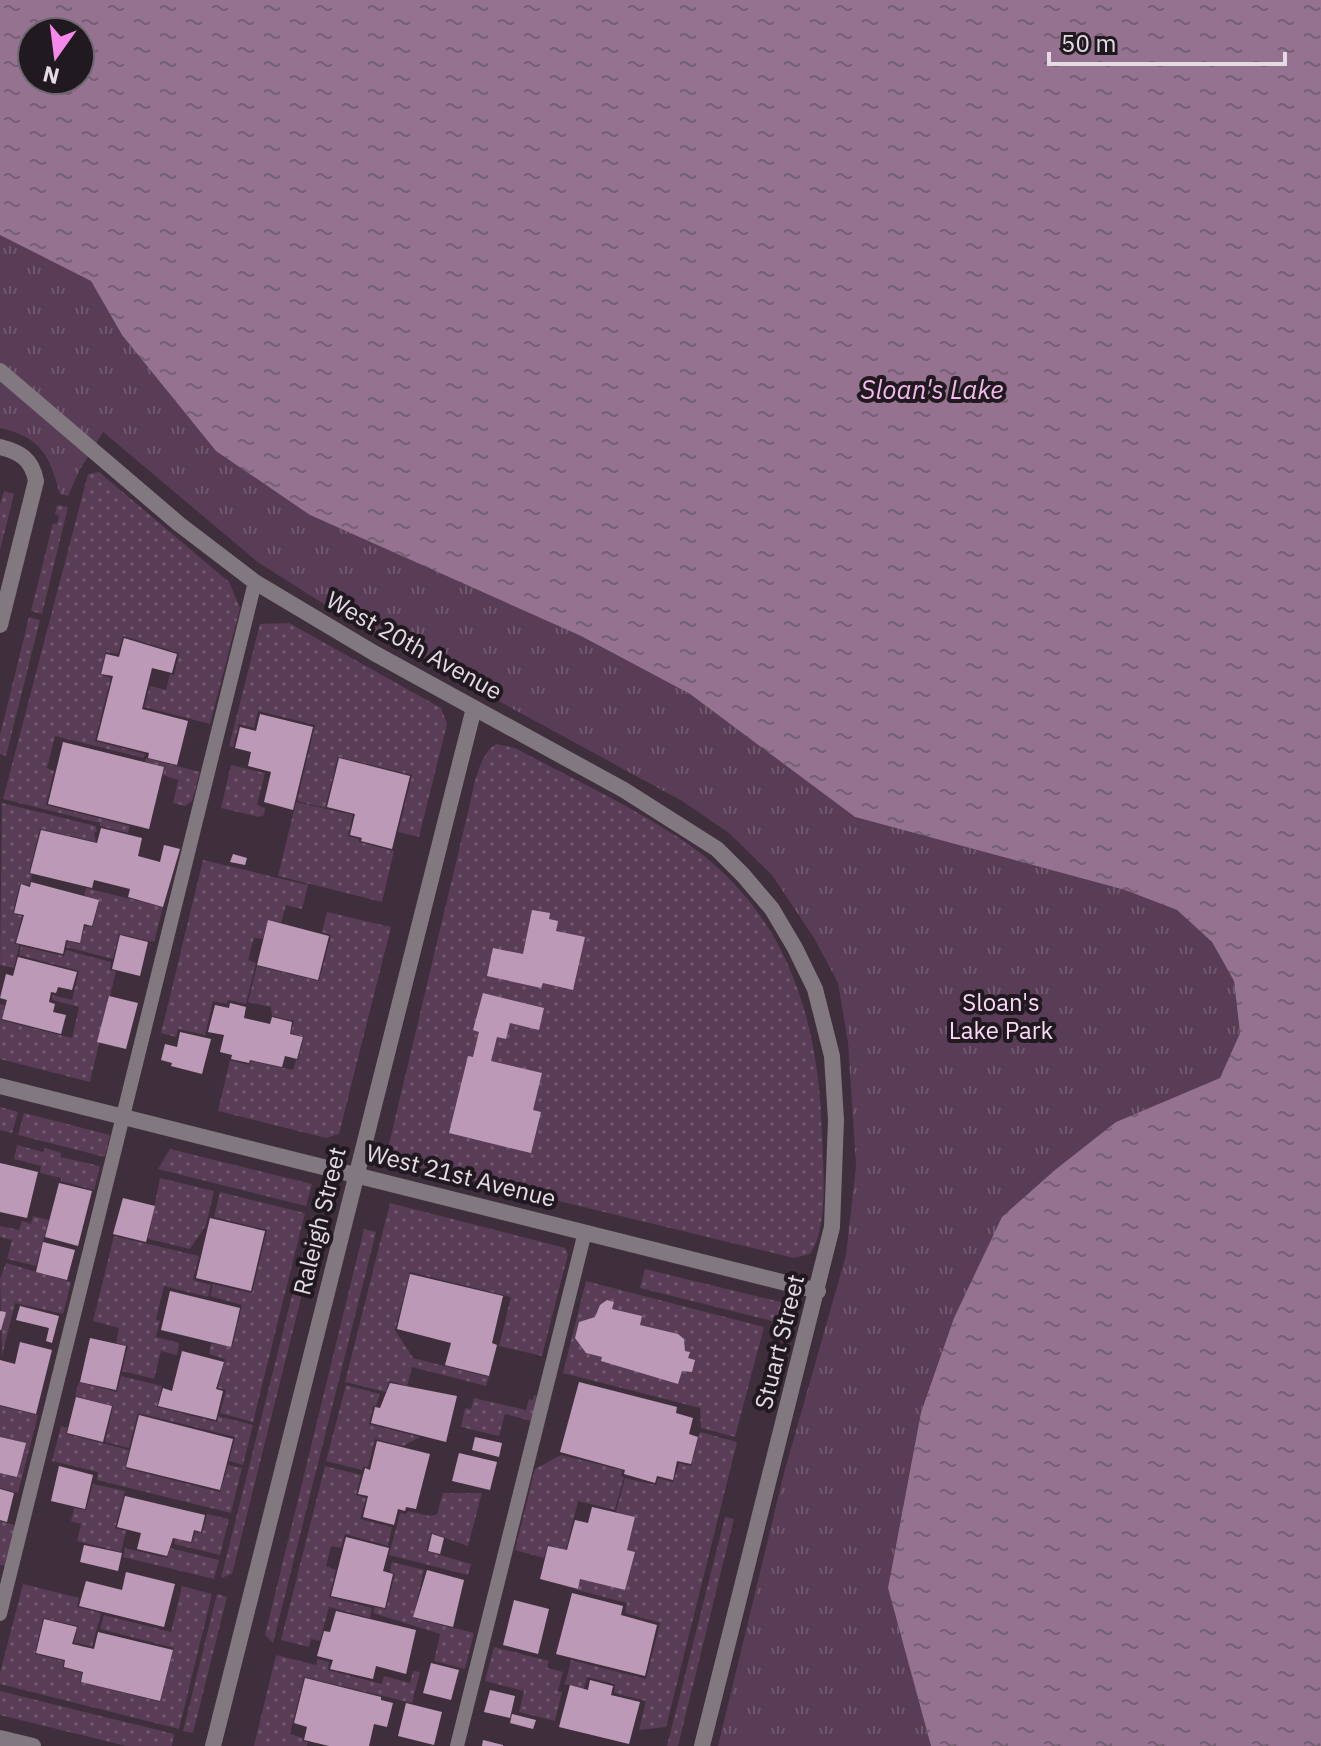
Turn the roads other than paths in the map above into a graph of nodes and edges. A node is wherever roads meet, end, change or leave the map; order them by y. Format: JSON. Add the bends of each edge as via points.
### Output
{"nodes":[{"id":1,"x":4,"y":374,"type":"edge"},
{"id":2,"x":7,"y":449,"type":"edge"},
{"id":3,"x":255,"y":582,"type":"junction"},
{"id":4,"x":0,"y":625,"type":"edge"},
{"id":5,"x":474,"y":708,"type":"junction"},
{"id":6,"x":795,"y":948,"type":"joint"},
{"id":7,"x":0,"y":1086,"type":"edge"},
{"id":8,"x":123,"y":1116,"type":"junction"},
{"id":9,"x":357,"y":1175,"type":"junction"},
{"id":10,"x":585,"y":1232,"type":"junction"},
{"id":11,"x":818,"y":1291,"type":"junction"},
{"id":12,"x":0,"y":1614,"type":"edge"},
{"id":13,"x":0,"y":1738,"type":"edge"},
{"id":14,"x":33,"y":1746,"type":"edge"},
{"id":15,"x":213,"y":1746,"type":"edge"},
{"id":16,"x":457,"y":1746,"type":"edge"},
{"id":17,"x":702,"y":1746,"type":"edge"}],
"edges":[{"from":1,"to":3,"type":"street","name":"West 20th Avenue"},
{"from":2,"to":4,"type":"street","via":[[30,461],[36,481]]},
{"from":3,"to":5,"type":"street","name":"West 20th Avenue"},
{"from":3,"to":8,"type":"lane"},
{"from":5,"to":6,"type":"street","name":"West 20th Avenue","via":[[624,790],[717,849],[772,909]]},
{"from":5,"to":9,"type":"street","name":"Raleigh Street"},
{"from":6,"to":11,"type":"street","name":"Stuart Street","via":[[815,989],[834,1082],[835,1189]]},
{"from":7,"to":8,"type":"street","name":"West 21st Avenue"},
{"from":8,"to":9,"type":"street","name":"West 21st Avenue"},
{"from":8,"to":12,"type":"lane"},
{"from":9,"to":10,"type":"street","name":"West 21st Avenue"},
{"from":9,"to":15,"type":"street","name":"Raleigh Street"},
{"from":10,"to":11,"type":"street","name":"West 21st Avenue"},
{"from":10,"to":16,"type":"lane"},
{"from":11,"to":17,"type":"street","name":"Stuart Street"},
{"from":13,"to":14,"type":"street"}]}
